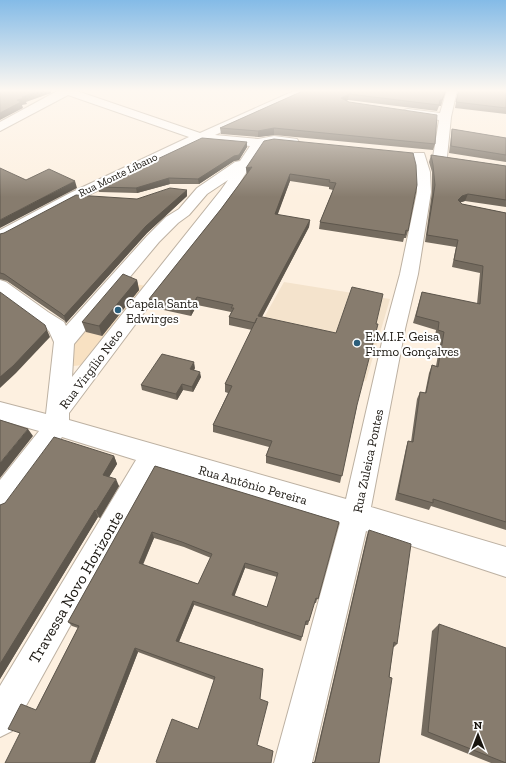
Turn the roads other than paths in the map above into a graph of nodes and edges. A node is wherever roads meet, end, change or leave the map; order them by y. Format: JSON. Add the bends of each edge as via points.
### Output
{"nodes":[{"id":1,"x":169,"y":126,"type":"edge"},
{"id":2,"x":225,"y":126,"type":"edge"},
{"id":3,"x":260,"y":126,"type":"edge"},
{"id":4,"x":440,"y":126,"type":"edge"},
{"id":5,"x":250,"y":135,"type":"junction"},
{"id":6,"x":200,"y":136,"type":"junction"},
{"id":7,"x":304,"y":143,"type":"edge"},
{"id":8,"x":421,"y":156,"type":"junction"},
{"id":9,"x":454,"y":159,"type":"edge"},
{"id":10,"x":246,"y":161,"type":"junction"},
{"id":11,"x":185,"y":189,"type":"edge"},
{"id":12,"x":202,"y":191,"type":"junction"},
{"id":13,"x":75,"y":196,"type":"junction"},
{"id":14,"x":100,"y":198,"type":"edge"},
{"id":15,"x":0,"y":236,"type":"edge"},
{"id":16,"x":0,"y":286,"type":"edge"},
{"id":17,"x":64,"y":342,"type":"junction"},
{"id":18,"x":0,"y":411,"type":"edge"},
{"id":19,"x":57,"y":419,"type":"junction"},
{"id":20,"x":152,"y":455,"type":"junction"},
{"id":21,"x":0,"y":500,"type":"edge"},
{"id":22,"x":356,"y":515,"type":"junction"},
{"id":23,"x":506,"y":562,"type":"edge"},
{"id":24,"x":0,"y":719,"type":"edge"},
{"id":25,"x":293,"y":763,"type":"edge"}],
"edges":[{"from":1,"to":6,"type":"street"},
{"from":2,"to":6,"type":"street","name":"Rua Monte Líbano"},
{"from":3,"to":5,"type":"street"},
{"from":4,"to":8,"type":"street","name":"Rua Zuleica Pontes"},
{"from":5,"to":6,"type":"street"},
{"from":5,"to":7,"type":"street"},
{"from":5,"to":10,"type":"street","name":"Rua Virgílio Neto"},
{"from":6,"to":13,"type":"street","name":"Rua Monte Líbano"},
{"from":8,"to":9,"type":"street"},
{"from":8,"to":22,"type":"street","name":"Rua Zuleica Pontes","via":[[424,192],[419,222]]},
{"from":10,"to":12,"type":"street"},
{"from":10,"to":19,"type":"street","name":"Rua Virgílio Neto","via":[[227,192]]},
{"from":11,"to":12,"type":"street"},
{"from":12,"to":17,"type":"street","via":[[184,212],[153,239]]},
{"from":13,"to":14,"type":"street"},
{"from":13,"to":15,"type":"street","name":"Rua Monte Líbano"},
{"from":16,"to":17,"type":"street","via":[[57,327]]},
{"from":17,"to":19,"type":"street"},
{"from":18,"to":19,"type":"street","name":"Rua Antônio Pereira"},
{"from":19,"to":20,"type":"street","name":"Rua Antônio Pereira"},
{"from":19,"to":21,"type":"street","name":"Rua Virgílio Neto"},
{"from":20,"to":22,"type":"street","name":"Rua Antônio Pereira"},
{"from":20,"to":24,"type":"street","name":"Travessa Novo Horizonte"},
{"from":22,"to":23,"type":"street","name":"Rua Antônio Pereira"},
{"from":22,"to":25,"type":"street","name":"Rua Zuleica Pontes"}]}
